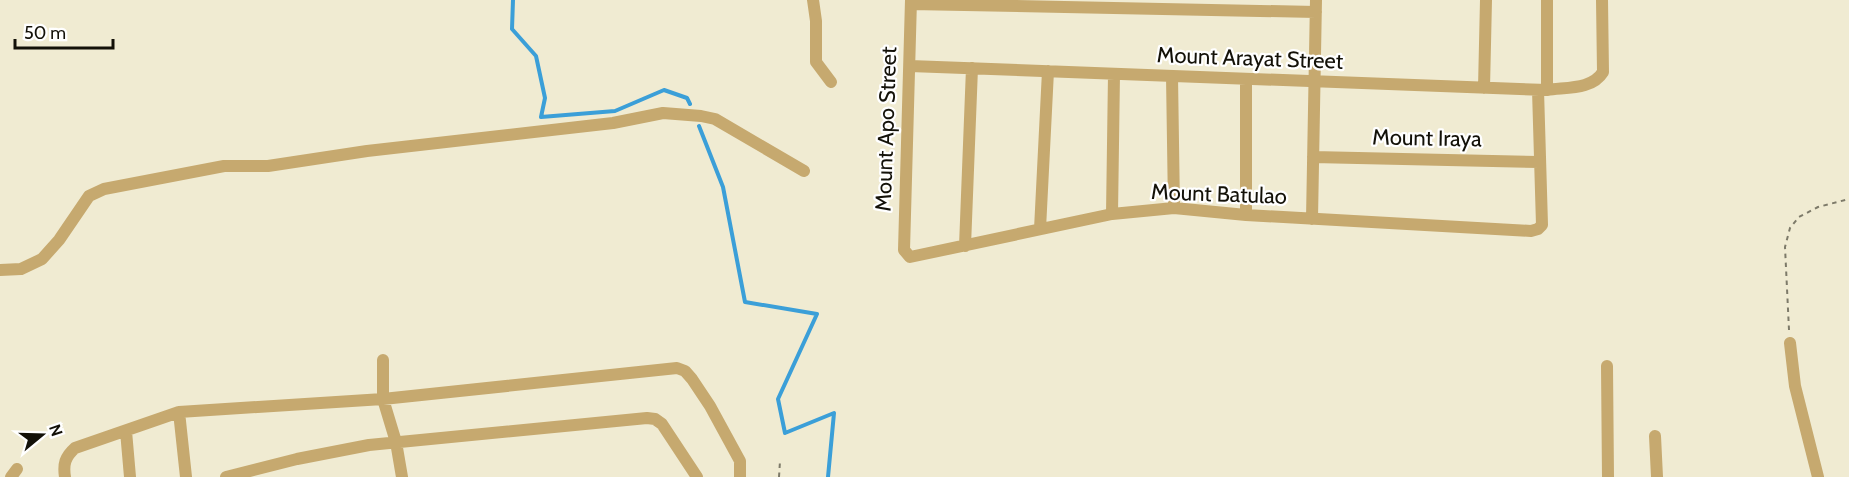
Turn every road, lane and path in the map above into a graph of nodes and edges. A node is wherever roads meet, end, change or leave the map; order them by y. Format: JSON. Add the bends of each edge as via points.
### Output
{"nodes":[{"id":1,"x":813,"y":0,"type":"edge"},
{"id":2,"x":1486,"y":0,"type":"edge"},
{"id":3,"x":1547,"y":0,"type":"edge"},
{"id":4,"x":1602,"y":0,"type":"edge"},
{"id":5,"x":911,"y":2,"type":"edge"},
{"id":6,"x":1316,"y":6,"type":"edge"},
{"id":7,"x":910,"y":66,"type":"junction"},
{"id":8,"x":972,"y":68,"type":"junction"},
{"id":9,"x":1048,"y":71,"type":"junction"},
{"id":10,"x":1114,"y":74,"type":"junction"},
{"id":11,"x":1172,"y":76,"type":"junction"},
{"id":12,"x":1245,"y":79,"type":"junction"},
{"id":13,"x":1314,"y":81,"type":"junction"},
{"id":14,"x":831,"y":82,"type":"dead end"},
{"id":15,"x":1484,"y":88,"type":"junction"},
{"id":16,"x":1543,"y":90,"type":"junction"},
{"id":17,"x":1313,"y":156,"type":"junction"},
{"id":18,"x":1539,"y":162,"type":"junction"},
{"id":19,"x":804,"y":171,"type":"dead end"},
{"id":20,"x":1849,"y":200,"type":"edge"},
{"id":21,"x":1173,"y":208,"type":"junction"},
{"id":22,"x":1112,"y":214,"type":"junction"},
{"id":23,"x":1246,"y":215,"type":"junction"},
{"id":24,"x":1312,"y":219,"type":"junction"},
{"id":25,"x":1040,"y":229,"type":"junction"},
{"id":26,"x":965,"y":246,"type":"junction"},
{"id":27,"x":910,"y":257,"type":"joint"},
{"id":28,"x":0,"y":270,"type":"edge"},
{"id":29,"x":1790,"y":343,"type":"joint"},
{"id":30,"x":383,"y":360,"type":"dead end"},
{"id":31,"x":1607,"y":366,"type":"dead end"},
{"id":32,"x":383,"y":399,"type":"junction"},
{"id":33,"x":179,"y":412,"type":"junction"},
{"id":34,"x":126,"y":431,"type":"junction"},
{"id":35,"x":1655,"y":436,"type":"dead end"},
{"id":36,"x":396,"y":442,"type":"junction"},
{"id":37,"x":780,"y":461,"type":"dead end"},
{"id":38,"x":65,"y":477,"type":"edge"},
{"id":39,"x":130,"y":477,"type":"edge"},
{"id":40,"x":186,"y":477,"type":"edge"},
{"id":41,"x":226,"y":477,"type":"edge"},
{"id":42,"x":402,"y":477,"type":"edge"},
{"id":43,"x":697,"y":477,"type":"edge"},
{"id":44,"x":739,"y":477,"type":"edge"},
{"id":45,"x":779,"y":477,"type":"edge"},
{"id":46,"x":1608,"y":477,"type":"edge"},
{"id":47,"x":1657,"y":477,"type":"edge"},
{"id":48,"x":1818,"y":477,"type":"edge"}],
"edges":[{"from":1,"to":14,"type":"street","via":[[816,62]]},
{"from":2,"to":15,"type":"street"},
{"from":3,"to":16,"type":"street"},
{"from":4,"to":16,"type":"street","name":"Mount Arayat Street","via":[[1603,72],[1598,80],[1589,85]]},
{"from":5,"to":6,"type":"street"},
{"from":5,"to":7,"type":"street","name":"Mount Apo Street"},
{"from":6,"to":13,"type":"street"},
{"from":7,"to":8,"type":"street","name":"Mount Arayat Street"},
{"from":7,"to":27,"type":"street","name":"Mount Apo Street","via":[[904,250]]},
{"from":8,"to":9,"type":"street","name":"Mount Arayat Street"},
{"from":8,"to":26,"type":"street"},
{"from":9,"to":10,"type":"street","name":"Mount Arayat Street"},
{"from":9,"to":25,"type":"street"},
{"from":10,"to":11,"type":"street","name":"Mount Arayat Street"},
{"from":10,"to":22,"type":"street"},
{"from":11,"to":12,"type":"street","name":"Mount Arayat Street"},
{"from":11,"to":21,"type":"street"},
{"from":12,"to":13,"type":"street","name":"Mount Arayat Street"},
{"from":12,"to":23,"type":"street"},
{"from":13,"to":15,"type":"street","name":"Mount Arayat Street"},
{"from":13,"to":17,"type":"street"},
{"from":15,"to":16,"type":"street","name":"Mount Arayat Street"},
{"from":16,"to":18,"type":"street"},
{"from":17,"to":18,"type":"street","name":"Mount Iraya"},
{"from":17,"to":24,"type":"street"},
{"from":18,"to":24,"type":"street","name":"Mount Batulao","via":[[1542,225],[1531,231]]},
{"from":19,"to":28,"type":"street","via":[[715,119],[663,113],[613,123],[276,165],[224,166],[104,189],[88,196],[42,259],[21,269]]},
{"from":20,"to":29,"type":"path","via":[[1818,207],[1790,228],[1785,247]]},
{"from":21,"to":22,"type":"street","name":"Mount Batulao"},
{"from":21,"to":23,"type":"street","name":"Mount Batulao"},
{"from":22,"to":25,"type":"street","name":"Mount Batulao"},
{"from":23,"to":24,"type":"street","name":"Mount Batulao"},
{"from":25,"to":26,"type":"street","name":"Mount Batulao"},
{"from":26,"to":27,"type":"street","name":"Mount Batulao"},
{"from":29,"to":48,"type":"street","via":[[1795,386]]},
{"from":30,"to":32,"type":"street"},
{"from":31,"to":46,"type":"street"},
{"from":32,"to":33,"type":"street"},
{"from":32,"to":36,"type":"street"},
{"from":32,"to":44,"type":"street","via":[[677,368],[692,379],[710,406],[740,461]]},
{"from":33,"to":34,"type":"street"},
{"from":33,"to":40,"type":"street"},
{"from":34,"to":38,"type":"street","via":[[75,448],[63,466]]},
{"from":34,"to":39,"type":"street"},
{"from":35,"to":47,"type":"street"},
{"from":36,"to":41,"type":"street"},
{"from":36,"to":42,"type":"street"},
{"from":36,"to":43,"type":"street","via":[[647,418],[662,424]]},
{"from":37,"to":45,"type":"path"}]}
